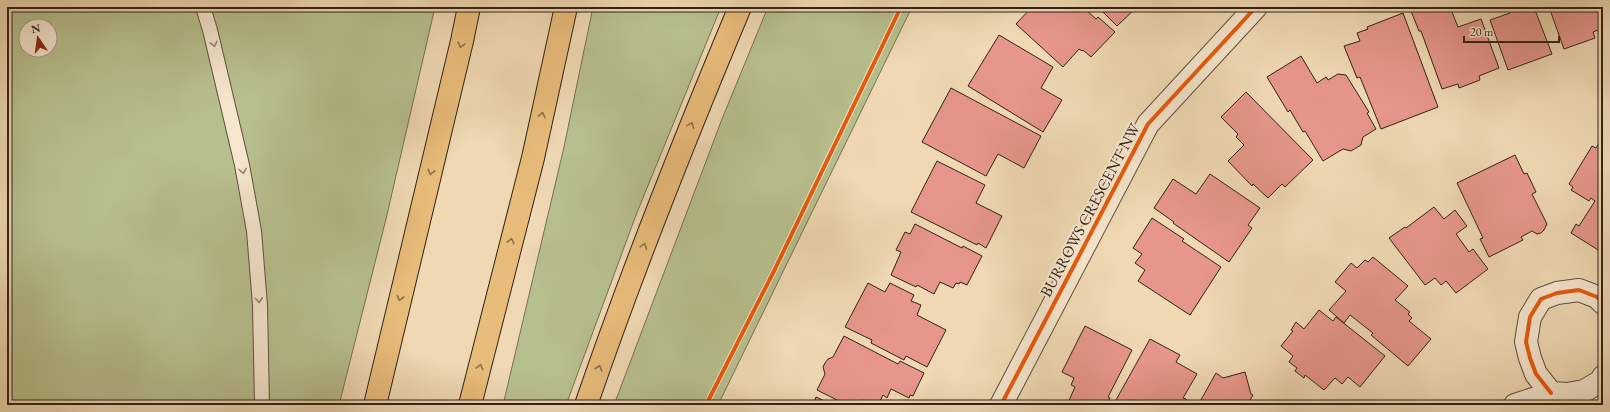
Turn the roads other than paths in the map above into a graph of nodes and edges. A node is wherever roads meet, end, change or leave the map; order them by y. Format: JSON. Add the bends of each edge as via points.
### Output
{"nodes":[{"id":1,"x":203,"y":7,"type":"edge"},
{"id":2,"x":469,"y":7,"type":"edge"},
{"id":3,"x":566,"y":7,"type":"edge"},
{"id":4,"x":740,"y":7,"type":"edge"},
{"id":5,"x":1256,"y":7,"type":"edge"},
{"id":6,"x":1603,"y":303,"type":"edge"},
{"id":7,"x":1603,"y":378,"type":"edge"},
{"id":8,"x":1552,"y":393,"type":"junction"},
{"id":9,"x":262,"y":405,"type":"edge"},
{"id":10,"x":375,"y":405,"type":"edge"},
{"id":11,"x":470,"y":405,"type":"edge"},
{"id":12,"x":586,"y":405,"type":"edge"},
{"id":13,"x":1001,"y":405,"type":"edge"},
{"id":14,"x":1515,"y":405,"type":"edge"}],
"edges":[{"from":1,"to":9,"type":"lane","one_way":true,"via":[[242,165],[254,231],[260,305]]},
{"from":2,"to":10,"type":"highway","one_way":true},
{"from":11,"to":3,"type":"highway","one_way":true,"via":[[533,158]]},
{"from":12,"to":4,"type":"highway","one_way":true,"via":[[609,338],[698,107]]},
{"from":5,"to":13,"type":"street","name":"BURROWS CRESCENT NW","via":[[1148,124]]},
{"from":6,"to":8,"type":"street","via":[[1597,297],[1579,290],[1557,293],[1541,299],[1530,317],[1526,342],[1530,358],[1536,374]]},
{"from":7,"to":8,"type":"street","via":[[1584,391]]},
{"from":8,"to":14,"type":"street"}]}
